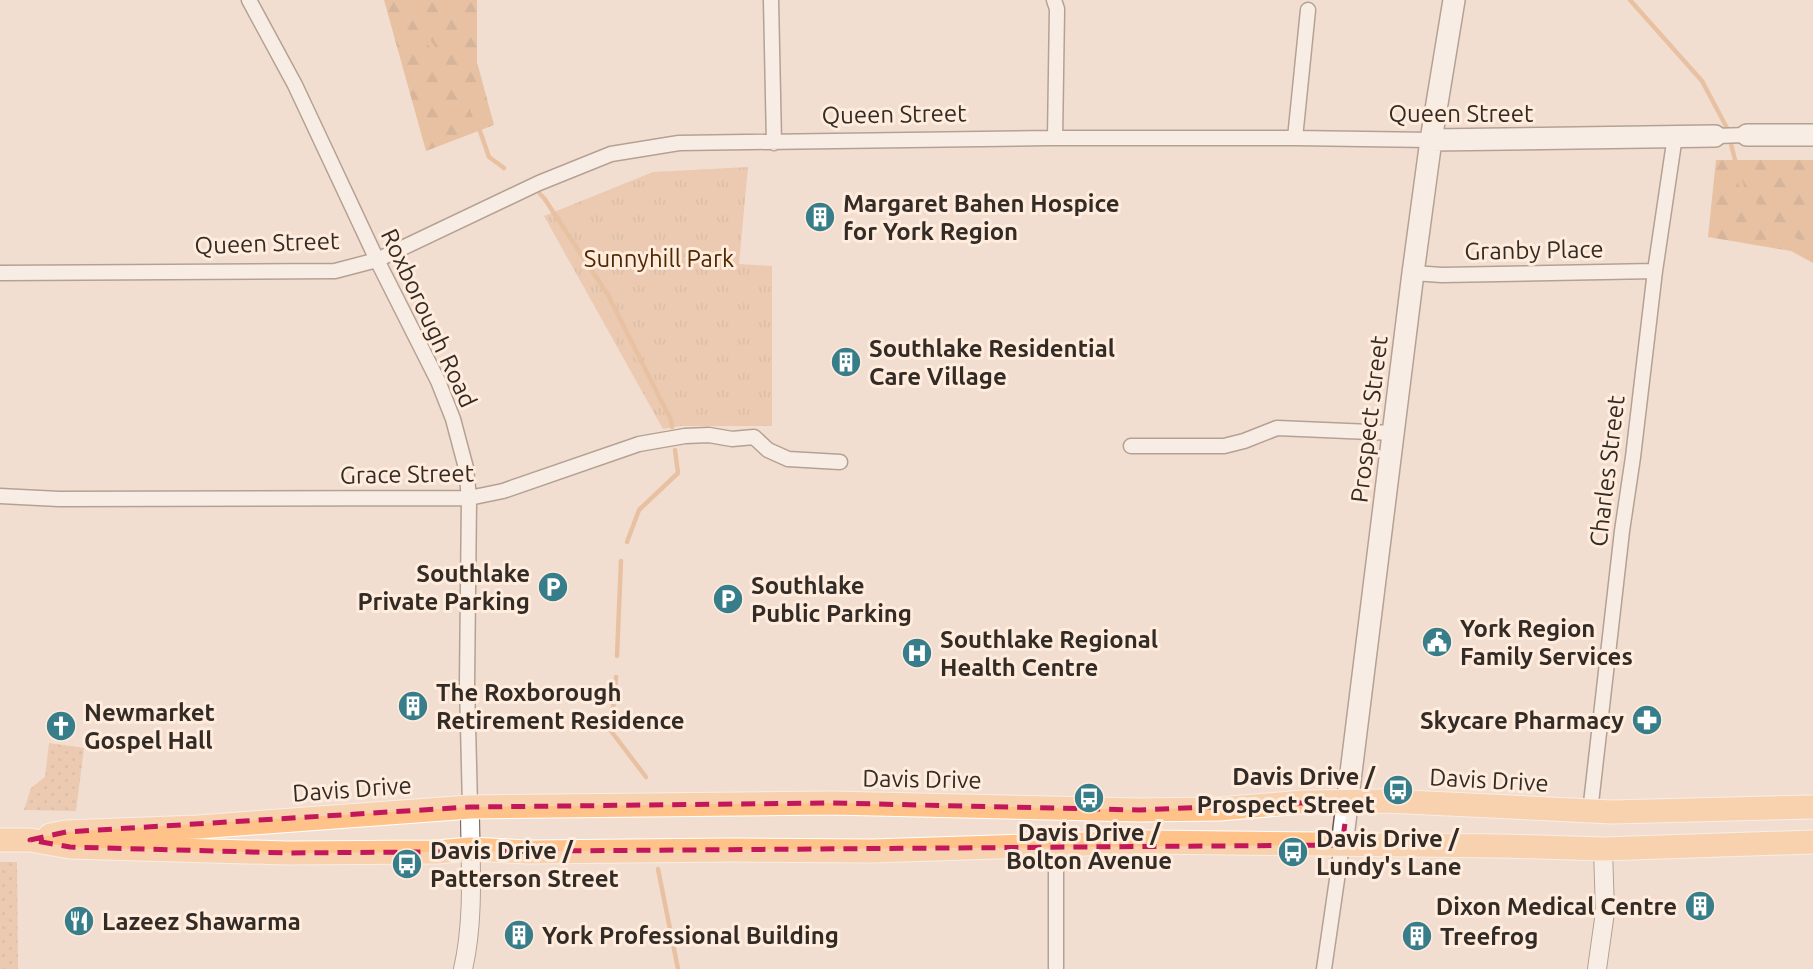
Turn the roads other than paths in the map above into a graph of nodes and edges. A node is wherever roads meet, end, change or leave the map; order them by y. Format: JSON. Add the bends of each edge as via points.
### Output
{"nodes":[{"id":1,"x":248,"y":0,"type":"edge"},
{"id":2,"x":771,"y":0,"type":"edge"},
{"id":3,"x":1054,"y":0,"type":"edge"},
{"id":4,"x":1454,"y":0,"type":"edge"},
{"id":5,"x":1308,"y":10,"type":"dead end"},
{"id":6,"x":1747,"y":135,"type":"joint"},
{"id":7,"x":1813,"y":135,"type":"edge"},
{"id":8,"x":1675,"y":136,"type":"junction"},
{"id":9,"x":1715,"y":136,"type":"joint"},
{"id":10,"x":1055,"y":138,"type":"junction"},
{"id":11,"x":1295,"y":138,"type":"junction"},
{"id":12,"x":1431,"y":140,"type":"junction"},
{"id":13,"x":774,"y":142,"type":"junction"},
{"id":14,"x":377,"y":260,"type":"junction"},
{"id":15,"x":1655,"y":271,"type":"junction"},
{"id":16,"x":0,"y":273,"type":"edge"},
{"id":17,"x":1413,"y":273,"type":"junction"},
{"id":18,"x":1394,"y":433,"type":"junction"},
{"id":19,"x":1131,"y":446,"type":"dead end"},
{"id":20,"x":840,"y":462,"type":"dead end"},
{"id":21,"x":0,"y":496,"type":"edge"},
{"id":22,"x":469,"y":498,"type":"junction"},
{"id":23,"x":1348,"y":802,"type":"junction"},
{"id":24,"x":470,"y":807,"type":"junction"},
{"id":25,"x":1813,"y":807,"type":"edge"},
{"id":26,"x":1590,"y":812,"type":"junction"},
{"id":27,"x":0,"y":840,"type":"edge"},
{"id":28,"x":30,"y":840,"type":"junction"},
{"id":29,"x":1813,"y":842,"type":"edge"},
{"id":30,"x":1056,"y":845,"type":"junction"},
{"id":31,"x":1342,"y":845,"type":"junction"},
{"id":32,"x":470,"y":849,"type":"junction"},
{"id":33,"x":1602,"y":849,"type":"junction"},
{"id":34,"x":463,"y":969,"type":"edge"},
{"id":35,"x":1056,"y":969,"type":"edge"},
{"id":36,"x":1324,"y":969,"type":"edge"},
{"id":37,"x":1597,"y":969,"type":"edge"}],
"edges":[{"from":1,"to":14,"type":"street","name":"Roxborough Road","via":[[295,85]]},
{"from":2,"to":13,"type":"street"},
{"from":3,"to":10,"type":"street"},
{"from":4,"to":12,"type":"main road","name":"Prospect Street"},
{"from":5,"to":11,"type":"street"},
{"from":6,"to":7,"type":"main road","name":"Queen Street"},
{"from":6,"to":9,"type":"street","name":"Queen Street"},
{"from":8,"to":9,"type":"main road","name":"Queen Street"},
{"from":8,"to":12,"type":"main road","name":"Queen Street"},
{"from":8,"to":15,"type":"street","name":"Charles Street"},
{"from":10,"to":11,"type":"street","name":"Queen Street"},
{"from":10,"to":13,"type":"street","name":"Queen Street"},
{"from":11,"to":12,"type":"street","name":"Queen Street"},
{"from":12,"to":17,"type":"main road","name":"Prospect Street"},
{"from":13,"to":14,"type":"street","name":"Queen Street","via":[[679,143],[611,154]]},
{"from":14,"to":16,"type":"street","name":"Queen Street","via":[[335,271]]},
{"from":14,"to":22,"type":"street","name":"Roxborough Road","via":[[438,380],[466,468]]},
{"from":15,"to":17,"type":"street","name":"Granby Place"},
{"from":15,"to":26,"type":"street","name":"Charles Street"},
{"from":17,"to":18,"type":"main road","name":"Prospect Street"},
{"from":18,"to":19,"type":"street","via":[[1277,428],[1224,446]]},
{"from":18,"to":23,"type":"main road","name":"Prospect Street"},
{"from":20,"to":22,"type":"street","name":"Grace Street","via":[[788,459],[754,437],[685,436],[639,444],[503,491]]},
{"from":21,"to":22,"type":"street","name":"Grace Street"},
{"from":22,"to":24,"type":"street","name":"Roxborough Road"},
{"from":23,"to":24,"type":"main road","name":"Davis Drive","via":[[1139,810],[832,803]]},
{"from":23,"to":26,"type":"main road","name":"Davis Drive"},
{"from":23,"to":31,"type":"main road","name":"Prospect Street"},
{"from":24,"to":28,"type":"main road","name":"Davis Drive","via":[[66,832]]},
{"from":24,"to":32,"type":"street"},
{"from":25,"to":26,"type":"main road","name":"Davis Drive"},
{"from":27,"to":28,"type":"main road","name":"Davis Drive"},
{"from":28,"to":32,"type":"main road","name":"Davis Drive","via":[[70,847],[287,853]]},
{"from":29,"to":33,"type":"main road","name":"Davis Drive"},
{"from":30,"to":31,"type":"main road","name":"Davis Drive"},
{"from":30,"to":32,"type":"main road","name":"Davis Drive","via":[[872,851]]},
{"from":30,"to":35,"type":"street"},
{"from":31,"to":33,"type":"main road","name":"Davis Drive"},
{"from":31,"to":36,"type":"street"},
{"from":32,"to":34,"type":"street"},
{"from":33,"to":37,"type":"street","via":[[1605,912]]}]}
